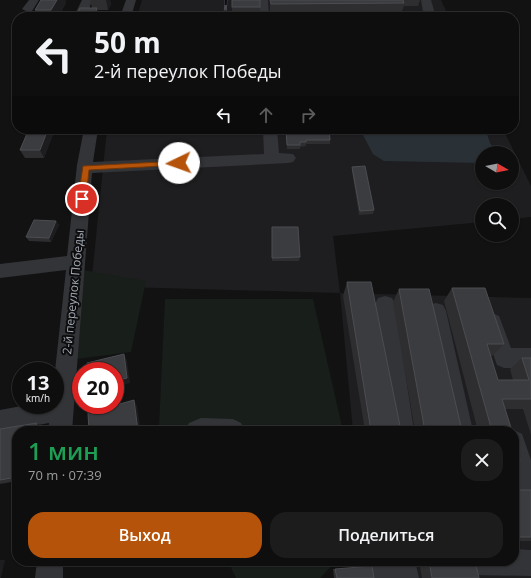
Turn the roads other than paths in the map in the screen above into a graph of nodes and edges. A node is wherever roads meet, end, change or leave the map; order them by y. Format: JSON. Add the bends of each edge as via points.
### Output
{"nodes":[{"id":1,"x":87,"y":0,"type":"edge"},
{"id":2,"x":131,"y":0,"type":"edge"},
{"id":3,"x":263,"y":0,"type":"edge"},
{"id":4,"x":426,"y":0,"type":"edge"},
{"id":5,"x":81,"y":12,"type":"edge"},
{"id":6,"x":127,"y":12,"type":"edge"},
{"id":7,"x":263,"y":12,"type":"edge"},
{"id":8,"x":429,"y":12,"type":"edge"},
{"id":9,"x":90,"y":134,"type":"edge"},
{"id":10,"x":270,"y":134,"type":"edge"},
{"id":11,"x":288,"y":158,"type":"dead end"},
{"id":12,"x":272,"y":159,"type":"junction"},
{"id":13,"x":85,"y":168,"type":"junction"},
{"id":14,"x":76,"y":262,"type":"junction"},
{"id":15,"x":0,"y":271,"type":"edge"},
{"id":16,"x":385,"y":304,"type":"dead end"},
{"id":17,"x":436,"y":312,"type":"edge"},
{"id":18,"x":490,"y":315,"type":"edge"},
{"id":19,"x":531,"y":358,"type":"edge"},
{"id":20,"x":61,"y":420,"type":"edge"},
{"id":21,"x":0,"y":421,"type":"edge"},
{"id":22,"x":401,"y":426,"type":"edge"},
{"id":23,"x":460,"y":426,"type":"edge"},
{"id":24,"x":519,"y":459,"type":"edge"},
{"id":25,"x":519,"y":481,"type":"edge"},
{"id":26,"x":531,"y":563,"type":"edge"},
{"id":27,"x":519,"y":564,"type":"edge"},
{"id":28,"x":50,"y":566,"type":"edge"},
{"id":29,"x":386,"y":566,"type":"edge"},
{"id":30,"x":403,"y":566,"type":"edge"},
{"id":31,"x":489,"y":566,"type":"edge"},
{"id":32,"x":475,"y":567,"type":"edge"},
{"id":33,"x":49,"y":578,"type":"edge"},
{"id":34,"x":387,"y":578,"type":"edge"},
{"id":35,"x":405,"y":578,"type":"edge"}],
"edges":[{"from":1,"to":5,"type":"street"},
{"from":2,"to":6,"type":"street"},
{"from":3,"to":7,"type":"street"},
{"from":4,"to":8,"type":"street"},
{"from":9,"to":13,"type":"street","name":"2-й переулок Победы"},
{"from":10,"to":12,"type":"street"},
{"from":11,"to":12,"type":"street"},
{"from":12,"to":13,"type":"street"},
{"from":13,"to":14,"type":"street","name":"2-й переулок Победы"},
{"from":14,"to":15,"type":"street"},
{"from":14,"to":20,"type":"street","name":"2-й переулок Победы"},
{"from":16,"to":22,"type":"street"},
{"from":17,"to":23,"type":"street"},
{"from":18,"to":19,"type":"street","via":[[504,358]]},
{"from":20,"to":21,"type":"street"},
{"from":24,"to":25,"type":"street","via":[[525,481]]},
{"from":26,"to":27,"type":"street"},
{"from":28,"to":33,"type":"street"},
{"from":29,"to":34,"type":"street"},
{"from":30,"to":35,"type":"street"},
{"from":31,"to":32,"type":"street"}]}
